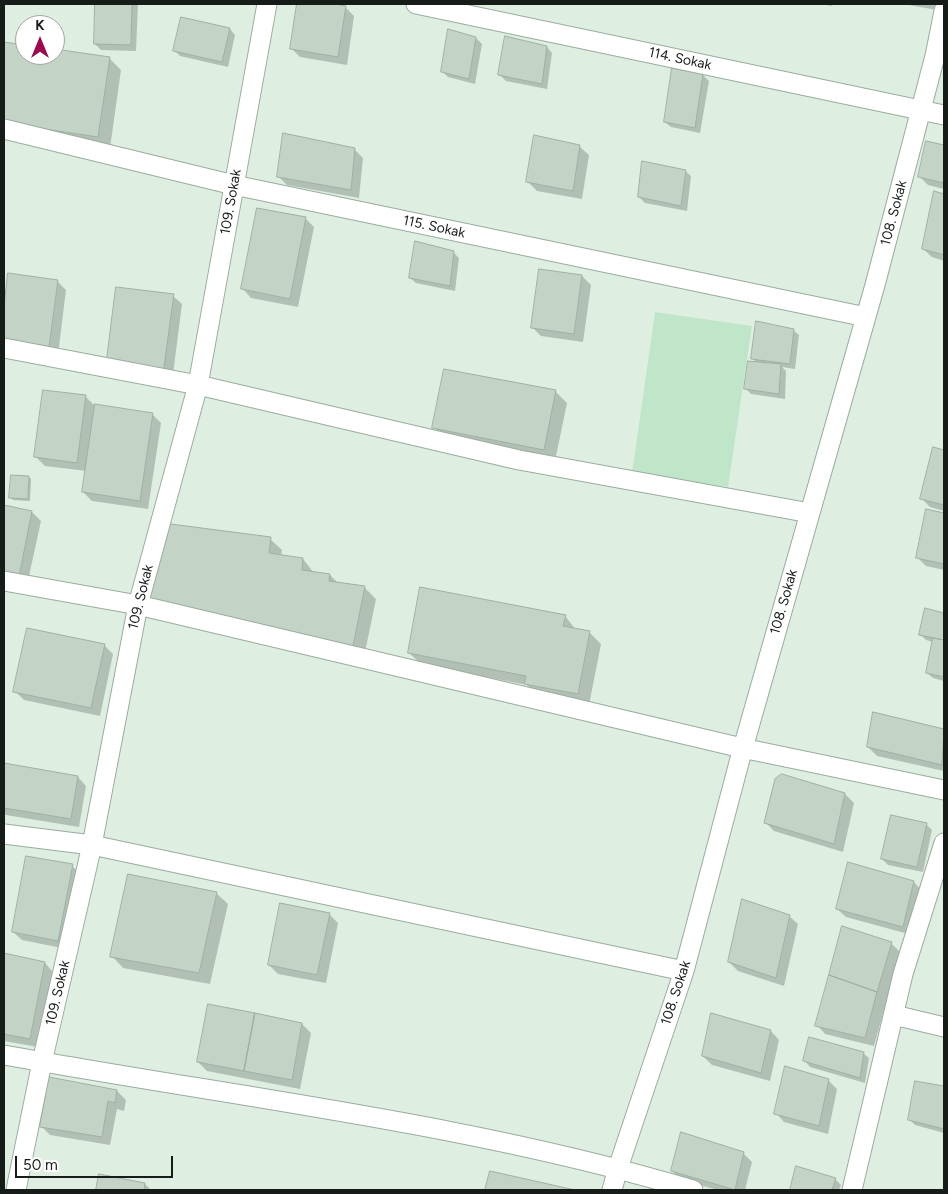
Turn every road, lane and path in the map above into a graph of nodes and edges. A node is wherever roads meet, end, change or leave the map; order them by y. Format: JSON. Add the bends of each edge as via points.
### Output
{"nodes":[{"id":1,"x":266,"y":4,"type":"edge"},
{"id":2,"x":416,"y":4,"type":"edge"},
{"id":3,"x":944,"y":11,"type":"edge"},
{"id":4,"x":921,"y":109,"type":"junction"},
{"id":5,"x":944,"y":114,"type":"edge"},
{"id":6,"x":4,"y":129,"type":"edge"},
{"id":7,"x":234,"y":185,"type":"junction"},
{"id":8,"x":866,"y":317,"type":"junction"},
{"id":9,"x":4,"y":348,"type":"edge"},
{"id":10,"x":198,"y":385,"type":"junction"},
{"id":11,"x":810,"y":513,"type":"junction"},
{"id":12,"x":4,"y":581,"type":"edge"},
{"id":13,"x":138,"y":605,"type":"junction"},
{"id":14,"x":742,"y":748,"type":"junction"},
{"id":15,"x":944,"y":790,"type":"edge"},
{"id":16,"x":4,"y":834,"type":"edge"},
{"id":17,"x":944,"y":842,"type":"edge"},
{"id":18,"x":92,"y":845,"type":"junction"},
{"id":19,"x":684,"y":971,"type":"junction"},
{"id":20,"x":894,"y":1015,"type":"junction"},
{"id":21,"x":944,"y":1027,"type":"edge"},
{"id":22,"x":4,"y":1055,"type":"edge"},
{"id":23,"x":42,"y":1062,"type":"junction"},
{"id":24,"x":618,"y":1168,"type":"junction"},
{"id":25,"x":16,"y":1190,"type":"edge"},
{"id":26,"x":612,"y":1190,"type":"edge"},
{"id":27,"x":693,"y":1190,"type":"edge"},
{"id":28,"x":852,"y":1190,"type":"edge"}],
"edges":[{"from":1,"to":7,"type":"street","name":"109. Sokak"},
{"from":2,"to":4,"type":"street","name":"114. Sokak"},
{"from":3,"to":4,"type":"street","name":"108. Sokak"},
{"from":4,"to":5,"type":"street","name":"114. Sokak"},
{"from":4,"to":8,"type":"street","name":"108. Sokak"},
{"from":6,"to":7,"type":"street","name":"115. Sokak"},
{"from":7,"to":8,"type":"street","name":"115. Sokak"},
{"from":7,"to":10,"type":"street","name":"109. Sokak"},
{"from":8,"to":11,"type":"street","name":"108. Sokak"},
{"from":9,"to":10,"type":"street"},
{"from":10,"to":11,"type":"street","via":[[519,460]]},
{"from":10,"to":13,"type":"street","name":"109. Sokak"},
{"from":11,"to":14,"type":"street","name":"108. Sokak"},
{"from":12,"to":13,"type":"street"},
{"from":13,"to":14,"type":"street"},
{"from":13,"to":18,"type":"street","name":"109. Sokak"},
{"from":14,"to":15,"type":"street"},
{"from":14,"to":19,"type":"street","name":"108. Sokak"},
{"from":16,"to":18,"type":"street"},
{"from":17,"to":20,"type":"street","via":[[903,974]]},
{"from":18,"to":19,"type":"street"},
{"from":18,"to":23,"type":"street","name":"109. Sokak"},
{"from":19,"to":24,"type":"street","name":"108. Sokak"},
{"from":20,"to":21,"type":"street"},
{"from":20,"to":28,"type":"street"},
{"from":22,"to":23,"type":"street"},
{"from":23,"to":24,"type":"street","via":[[462,1133]]},
{"from":23,"to":25,"type":"street","name":"109. Sokak"},
{"from":24,"to":26,"type":"street","name":"108. Sokak"},
{"from":24,"to":27,"type":"street"}]}
